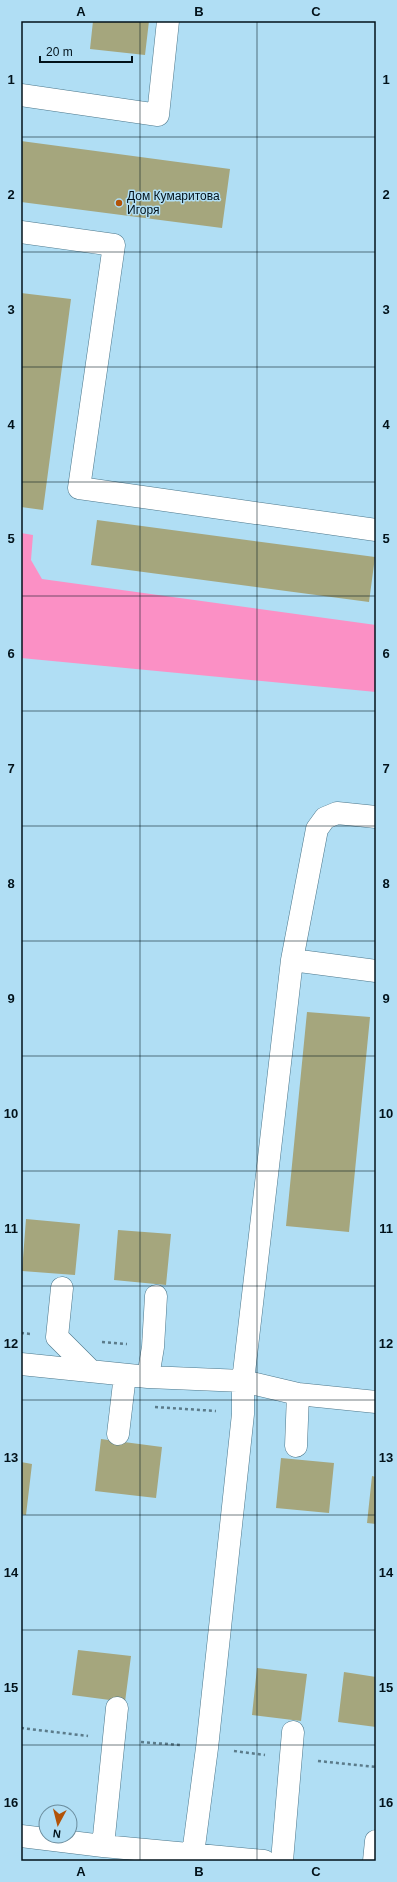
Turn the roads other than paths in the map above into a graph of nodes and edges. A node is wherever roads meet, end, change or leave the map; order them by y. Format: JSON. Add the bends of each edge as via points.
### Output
{"nodes":[{"id":1,"x":168,"y":21,"type":"edge"},
{"id":2,"x":21,"y":95,"type":"edge"},
{"id":3,"x":21,"y":232,"type":"edge"},
{"id":4,"x":376,"y":530,"type":"edge"},
{"id":5,"x":376,"y":818,"type":"edge"},
{"id":6,"x":292,"y":960,"type":"junction"},
{"id":7,"x":376,"y":972,"type":"edge"},
{"id":8,"x":62,"y":1288,"type":"dead end"},
{"id":9,"x":156,"y":1296,"type":"dead end"},
{"id":10,"x":21,"y":1364,"type":"edge"},
{"id":11,"x":91,"y":1371,"type":"junction"},
{"id":12,"x":125,"y":1375,"type":"junction"},
{"id":13,"x":148,"y":1377,"type":"junction"},
{"id":14,"x":243,"y":1381,"type":"junction"},
{"id":15,"x":298,"y":1394,"type":"junction"},
{"id":16,"x":376,"y":1402,"type":"edge"},
{"id":17,"x":118,"y":1434,"type":"dead end"},
{"id":18,"x":296,"y":1446,"type":"dead end"},
{"id":19,"x":117,"y":1708,"type":"dead end"},
{"id":20,"x":293,"y":1732,"type":"dead end"},
{"id":21,"x":21,"y":1836,"type":"edge"},
{"id":22,"x":376,"y":1841,"type":"edge"},
{"id":23,"x":103,"y":1846,"type":"junction"},
{"id":24,"x":193,"y":1854,"type":"junction"},
{"id":25,"x":264,"y":1861,"type":"edge"},
{"id":26,"x":282,"y":1861,"type":"edge"},
{"id":27,"x":374,"y":1861,"type":"edge"}],
"edges":[{"from":1,"to":2,"type":"street","via":[[158,115]]},
{"from":3,"to":4,"type":"street","via":[[114,245],[79,488]]},
{"from":5,"to":6,"type":"street","via":[[337,813],[325,818],[317,830]]},
{"from":6,"to":7,"type":"street"},
{"from":6,"to":14,"type":"street"},
{"from":8,"to":11,"type":"street","via":[[57,1337]]},
{"from":9,"to":13,"type":"street","via":[[153,1347]]},
{"from":10,"to":11,"type":"street"},
{"from":11,"to":12,"type":"street"},
{"from":12,"to":13,"type":"street"},
{"from":12,"to":17,"type":"street"},
{"from":13,"to":14,"type":"street"},
{"from":14,"to":15,"type":"street"},
{"from":14,"to":24,"type":"street","via":[[243,1414]]},
{"from":15,"to":16,"type":"street"},
{"from":15,"to":18,"type":"street"},
{"from":19,"to":23,"type":"street"},
{"from":20,"to":26,"type":"street"},
{"from":21,"to":23,"type":"street"},
{"from":22,"to":27,"type":"street"},
{"from":23,"to":24,"type":"street"},
{"from":24,"to":25,"type":"street"}]}
